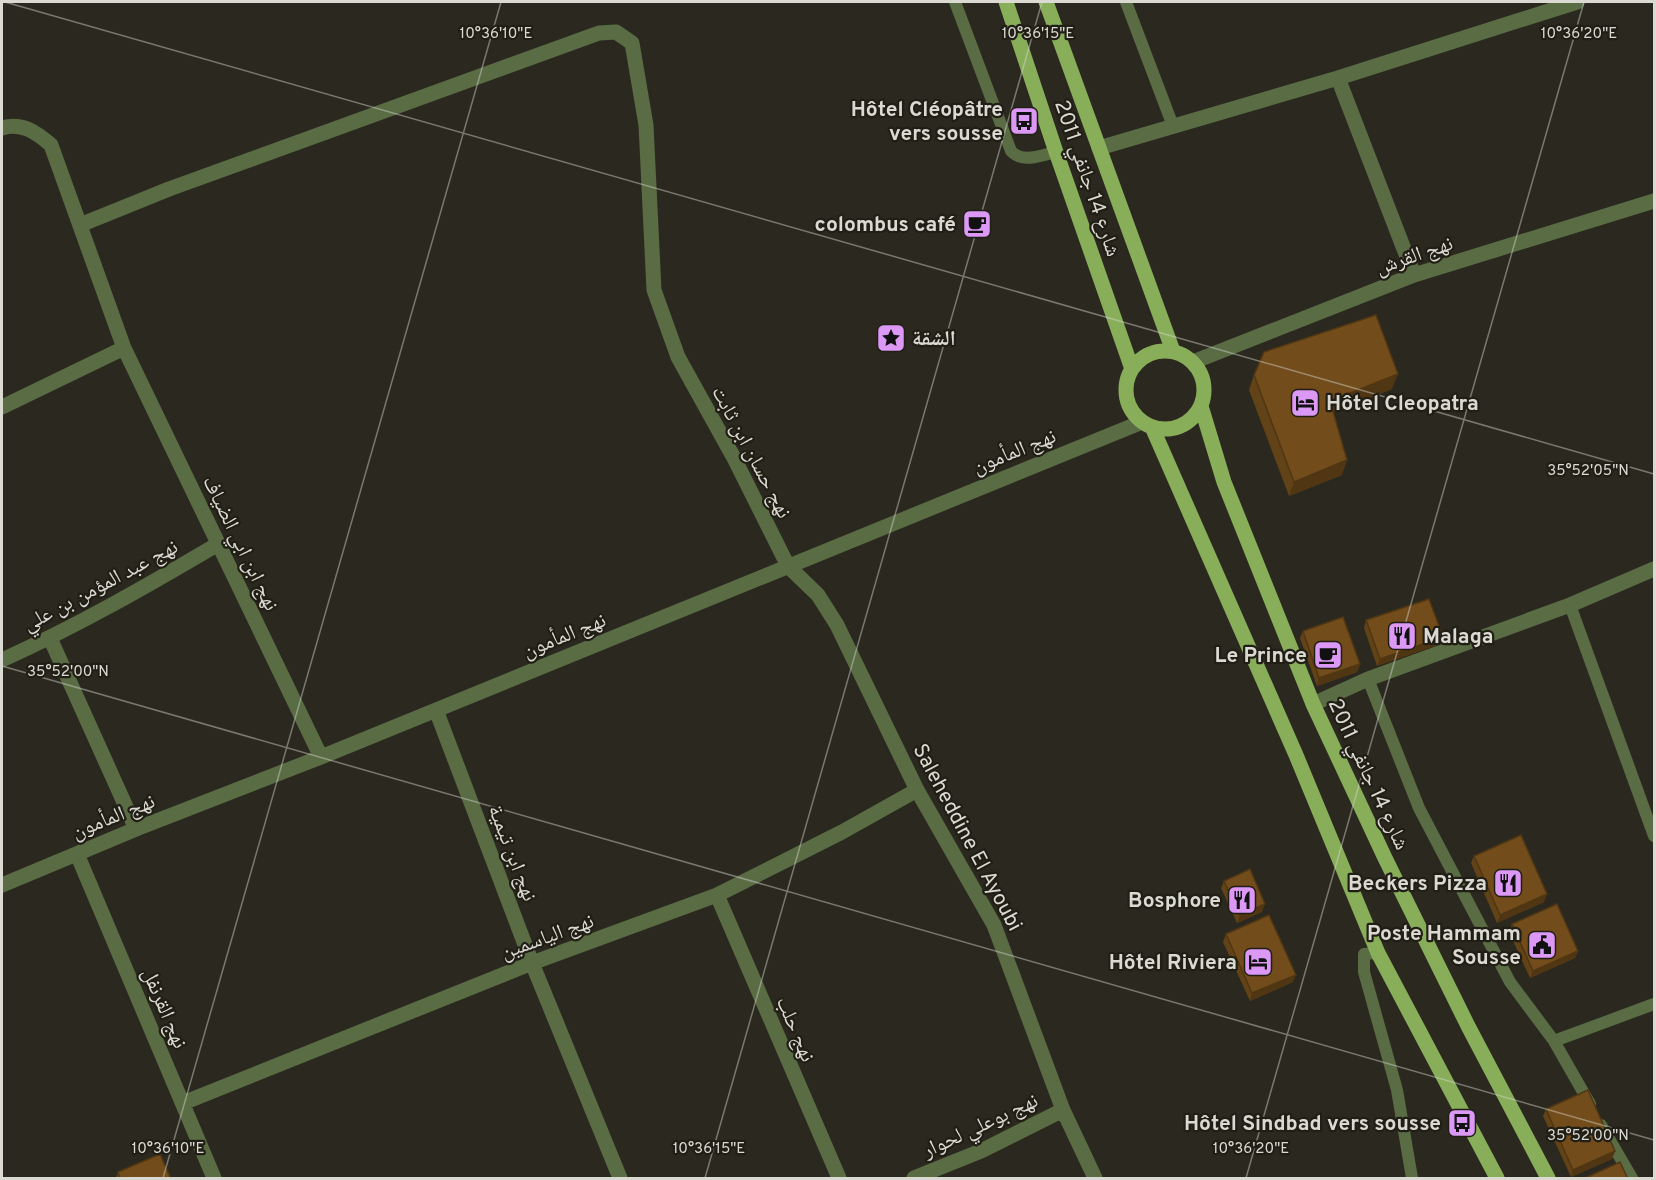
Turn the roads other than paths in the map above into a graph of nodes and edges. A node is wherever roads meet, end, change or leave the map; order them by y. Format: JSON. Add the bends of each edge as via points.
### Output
{"nodes":[{"id":1,"x":956,"y":2,"type":"edge"},
{"id":2,"x":1006,"y":2,"type":"edge"},
{"id":3,"x":1046,"y":2,"type":"edge"},
{"id":4,"x":1126,"y":2,"type":"edge"},
{"id":5,"x":1577,"y":2,"type":"edge"},
{"id":6,"x":1338,"y":78,"type":"junction"},
{"id":7,"x":1173,"y":126,"type":"junction"},
{"id":8,"x":2,"y":128,"type":"edge"},
{"id":9,"x":1099,"y":148,"type":"junction"},
{"id":10,"x":1056,"y":152,"type":"junction"},
{"id":11,"x":1654,"y":201,"type":"edge"},
{"id":12,"x":80,"y":225,"type":"junction"},
{"id":13,"x":1414,"y":275,"type":"junction"},
{"id":14,"x":124,"y":348,"type":"junction"},
{"id":15,"x":1173,"y":351,"type":"junction"},
{"id":16,"x":1193,"y":362,"type":"junction"},
{"id":17,"x":1132,"y":369,"type":"junction"},
{"id":18,"x":1201,"y":406,"type":"junction"},
{"id":19,"x":2,"y":407,"type":"edge"},
{"id":20,"x":1147,"y":424,"type":"junction"},
{"id":21,"x":218,"y":544,"type":"junction"},
{"id":22,"x":788,"y":566,"type":"junction"},
{"id":23,"x":1654,"y":569,"type":"edge"},
{"id":24,"x":1570,"y":605,"type":"junction"},
{"id":25,"x":50,"y":638,"type":"junction"},
{"id":26,"x":2,"y":660,"type":"edge"},
{"id":27,"x":1368,"y":679,"type":"junction"},
{"id":28,"x":1313,"y":704,"type":"junction"},
{"id":29,"x":436,"y":710,"type":"junction"},
{"id":30,"x":321,"y":757,"type":"junction"},
{"id":31,"x":917,"y":790,"type":"junction"},
{"id":32,"x":136,"y":829,"type":"junction"},
{"id":33,"x":1654,"y":836,"type":"edge"},
{"id":34,"x":77,"y":854,"type":"junction"},
{"id":35,"x":2,"y":885,"type":"edge"},
{"id":36,"x":717,"y":895,"type":"junction"},
{"id":37,"x":1378,"y":954,"type":"junction"},
{"id":38,"x":532,"y":963,"type":"junction"},
{"id":39,"x":1654,"y":1004,"type":"edge"},
{"id":40,"x":1554,"y":1041,"type":"junction"},
{"id":41,"x":183,"y":1102,"type":"junction"},
{"id":42,"x":1063,"y":1110,"type":"junction"},
{"id":43,"x":1492,"y":1176,"type":"edge"},
{"id":44,"x":214,"y":1179,"type":"edge"},
{"id":45,"x":620,"y":1179,"type":"edge"},
{"id":46,"x":839,"y":1179,"type":"edge"},
{"id":47,"x":914,"y":1179,"type":"edge"},
{"id":48,"x":1095,"y":1179,"type":"edge"},
{"id":49,"x":1413,"y":1179,"type":"edge"},
{"id":50,"x":1548,"y":1179,"type":"edge"},
{"id":51,"x":1632,"y":1179,"type":"edge"}],
"edges":[{"from":1,"to":10,"type":"lane","via":[[1011,151],[1025,159]]},
{"from":2,"to":10,"type":"main road","name":"شارع 14 جانفي 2011"},
{"from":3,"to":9,"type":"main road","name":"شارع 14 جانفي 2011"},
{"from":4,"to":7,"type":"lane"},
{"from":5,"to":6,"type":"street"},
{"from":6,"to":7,"type":"street"},
{"from":6,"to":13,"type":"street"},
{"from":7,"to":9,"type":"street"},
{"from":8,"to":12,"type":"street","name":"نهج ابن ابي الضياف","via":[[21,126],[51,145]]},
{"from":9,"to":15,"type":"main road","name":"شارع 14 جانفي 2011"},
{"from":10,"to":17,"type":"main road","name":"شارع 14 جانفي 2011"},
{"from":11,"to":13,"type":"street","name":"نهج القرش"},
{"from":12,"to":14,"type":"street","name":"نهج ابن ابي الضياف"},
{"from":12,"to":22,"type":"street","name":"نهج حسان ابن ثابت","via":[[599,33],[616,32],[632,43],[646,125],[654,290],[678,357]]},
{"from":13,"to":16,"type":"street","name":"نهج القرش"},
{"from":14,"to":19,"type":"street"},
{"from":14,"to":21,"type":"street","name":"نهج ابن ابي الضياف"},
{"from":15,"to":16,"type":"main road"},
{"from":15,"to":17,"type":"main road","via":[[1150,354]]},
{"from":16,"to":18,"type":"main road","via":[[1204,383]]},
{"from":17,"to":20,"type":"main road","via":[[1126,397]]},
{"from":18,"to":20,"type":"main road","via":[[1195,416],[1175,428]]},
{"from":18,"to":28,"type":"main road","name":"شارع 14 جانفي 2011","via":[[1224,482]]},
{"from":20,"to":22,"type":"street","name":"نهج المأمون"},
{"from":20,"to":37,"type":"main road","via":[[1296,755]]},
{"from":21,"to":25,"type":"street","name":"نهج عبد المؤمن بن علي"},
{"from":21,"to":30,"type":"street","name":"نهج ابن ابي الضياف"},
{"from":22,"to":29,"type":"street","name":"نهج المأمون"},
{"from":22,"to":31,"type":"street","name":"Saleheddine El Ayoubi","via":[[818,595],[837,625]]},
{"from":23,"to":24,"type":"street"},
{"from":24,"to":27,"type":"street"},
{"from":24,"to":33,"type":"lane"},
{"from":25,"to":26,"type":"street","name":"نهج عبد المؤمن بن علي"},
{"from":25,"to":32,"type":"street"},
{"from":27,"to":28,"type":"street"},
{"from":27,"to":40,"type":"lane","via":[[1419,808],[1510,982]]},
{"from":28,"to":50,"type":"main road","name":"شارع 14 جانفي 2011","via":[[1468,1026]]},
{"from":29,"to":30,"type":"street","name":"نهج المأمون"},
{"from":29,"to":38,"type":"street","name":"نهج ابن تيمية"},
{"from":30,"to":32,"type":"street","name":"نهج المأمون"},
{"from":31,"to":36,"type":"street","name":"نهج الياسمين"},
{"from":31,"to":42,"type":"street","name":"Saleheddine El Ayoubi","via":[[994,925]]},
{"from":32,"to":34,"type":"street","name":"نهج المأمون"},
{"from":34,"to":35,"type":"street","name":"نهج المأمون"},
{"from":34,"to":41,"type":"street","name":"نهج القرنفل"},
{"from":36,"to":38,"type":"street","name":"نهج الياسمين"},
{"from":36,"to":46,"type":"street","name":"نهج حلب"},
{"from":37,"to":43,"type":"main road"},
{"from":37,"to":49,"type":"lane","via":[[1364,954],[1364,972],[1397,1090]]},
{"from":38,"to":41,"type":"street","name":"نهج الياسمين"},
{"from":38,"to":45,"type":"street","name":"نهج ابن تيمية"},
{"from":39,"to":40,"type":"lane"},
{"from":40,"to":51,"type":"lane"},
{"from":41,"to":44,"type":"street","name":"نهج القرنفل"},
{"from":42,"to":47,"type":"street","name":"نهج بوعلي لحوار"},
{"from":42,"to":48,"type":"street","name":"Saleheddine El Ayoubi"}]}
